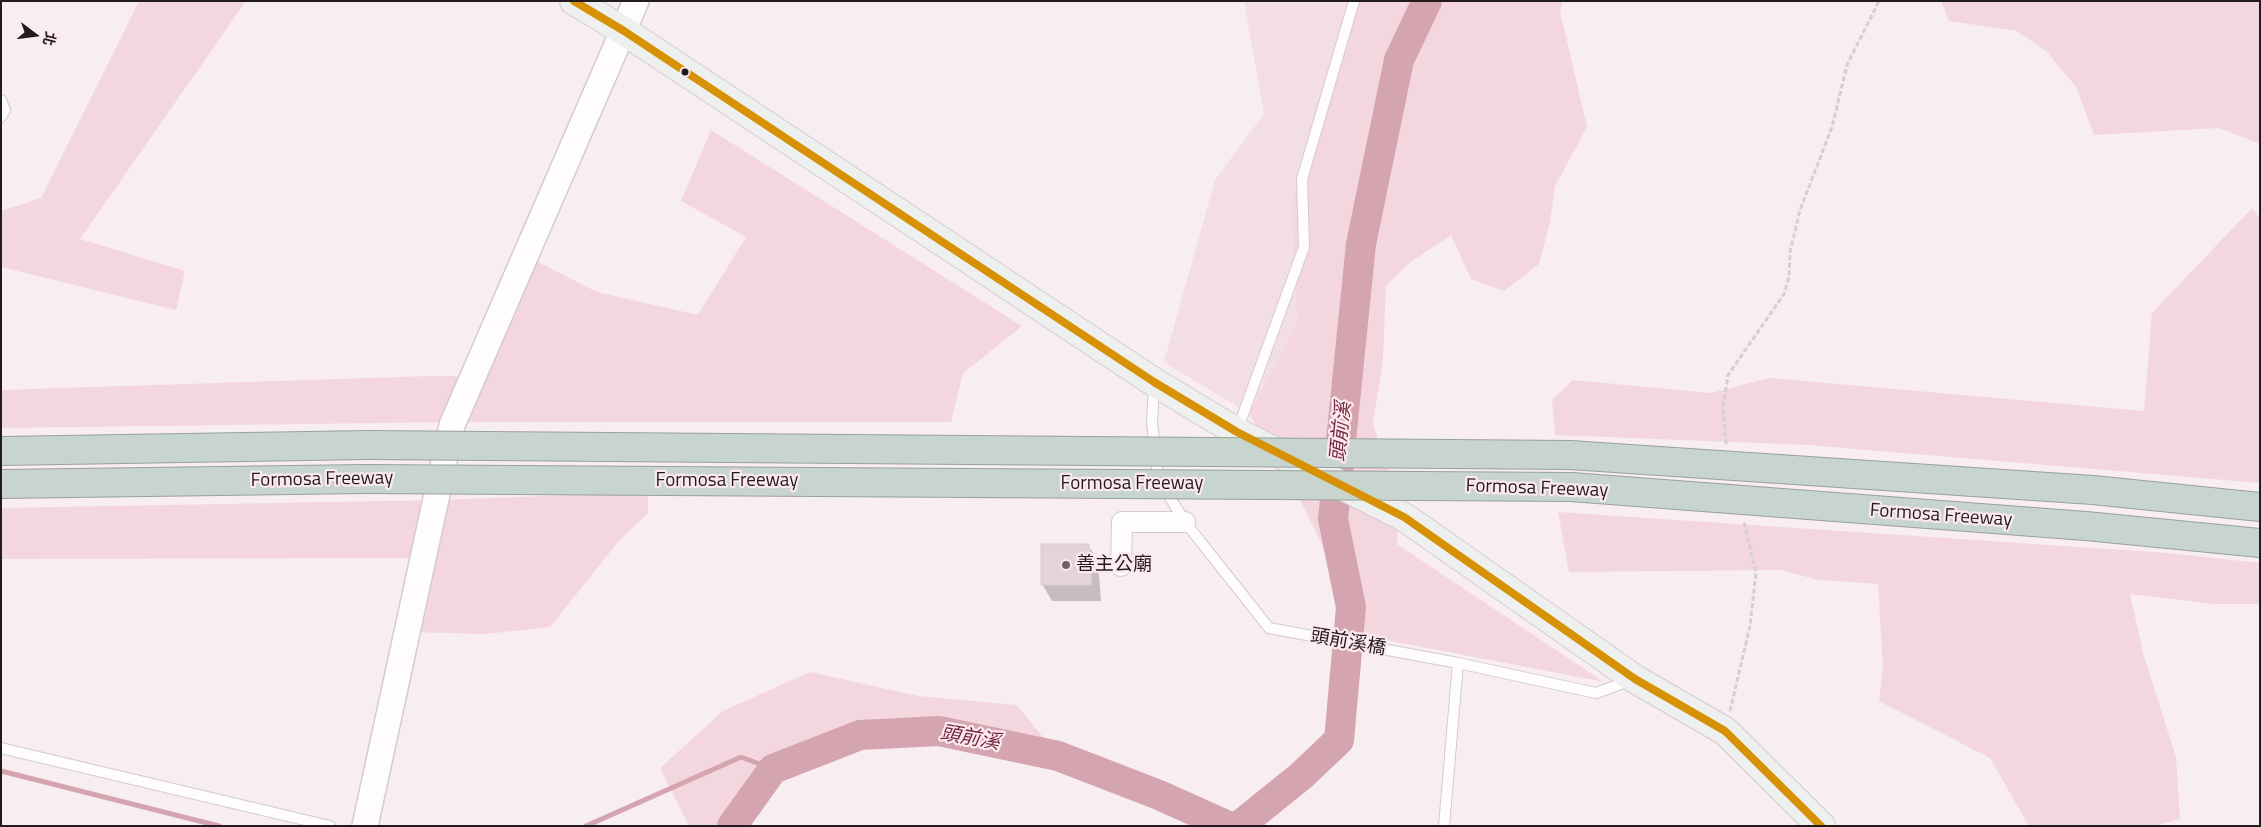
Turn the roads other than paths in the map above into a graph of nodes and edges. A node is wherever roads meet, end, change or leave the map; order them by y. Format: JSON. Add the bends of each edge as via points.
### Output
{"nodes":[{"id":1,"x":574,"y":1,"type":"edge"},
{"id":2,"x":636,"y":1,"type":"edge"},
{"id":3,"x":1354,"y":1,"type":"edge"},
{"id":4,"x":624,"y":31,"type":"junction"},
{"id":5,"x":1,"y":100,"type":"edge"},
{"id":6,"x":1,"y":117,"type":"edge"},
{"id":7,"x":1154,"y":382,"type":"junction"},
{"id":8,"x":1237,"y":432,"type":"junction"},
{"id":9,"x":1,"y":451,"type":"edge"},
{"id":10,"x":1,"y":484,"type":"edge"},
{"id":11,"x":2260,"y":507,"type":"edge"},
{"id":12,"x":1185,"y":522,"type":"junction"},
{"id":13,"x":2260,"y":543,"type":"edge"},
{"id":14,"x":1121,"y":566,"type":"dead end"},
{"id":15,"x":1458,"y":663,"type":"junction"},
{"id":16,"x":1635,"y":679,"type":"junction"},
{"id":17,"x":1,"y":748,"type":"edge"},
{"id":18,"x":330,"y":826,"type":"edge"},
{"id":19,"x":365,"y":826,"type":"edge"},
{"id":20,"x":1444,"y":826,"type":"edge"},
{"id":21,"x":1821,"y":826,"type":"edge"}],
"edges":[{"from":1,"to":4,"type":"main road"},
{"from":2,"to":4,"type":"street"},
{"from":3,"to":8,"type":"lane","via":[[1302,179],[1304,247]]},
{"from":4,"to":7,"type":"main road"},
{"from":4,"to":19,"type":"street","via":[[452,425]]},
{"from":5,"to":6,"type":"lane","via":[[5,110]]},
{"from":7,"to":8,"type":"main road"},
{"from":7,"to":12,"type":"lane","name":"頭前溪橋","via":[[1152,422],[1158,478]]},
{"from":8,"to":16,"type":"main road","bridge":true,"via":[[1404,517]]},
{"from":9,"to":11,"type":"highway","name":"Formosa Freeway","bridge":true,"via":[[368,445],[1570,455],[2093,490]]},
{"from":10,"to":13,"type":"highway","name":"Formosa Freeway","bridge":true,"via":[[366,479],[1571,488],[2086,526]]},
{"from":12,"to":14,"type":"street","via":[[1122,522]]},
{"from":12,"to":15,"type":"lane","name":"頭前溪橋","via":[[1269,628]]},
{"from":15,"to":16,"type":"lane","name":"頭前溪橋","via":[[1596,694]]},
{"from":15,"to":20,"type":"lane"},
{"from":16,"to":21,"type":"main road","via":[[1726,732]]},
{"from":17,"to":18,"type":"lane"}]}
